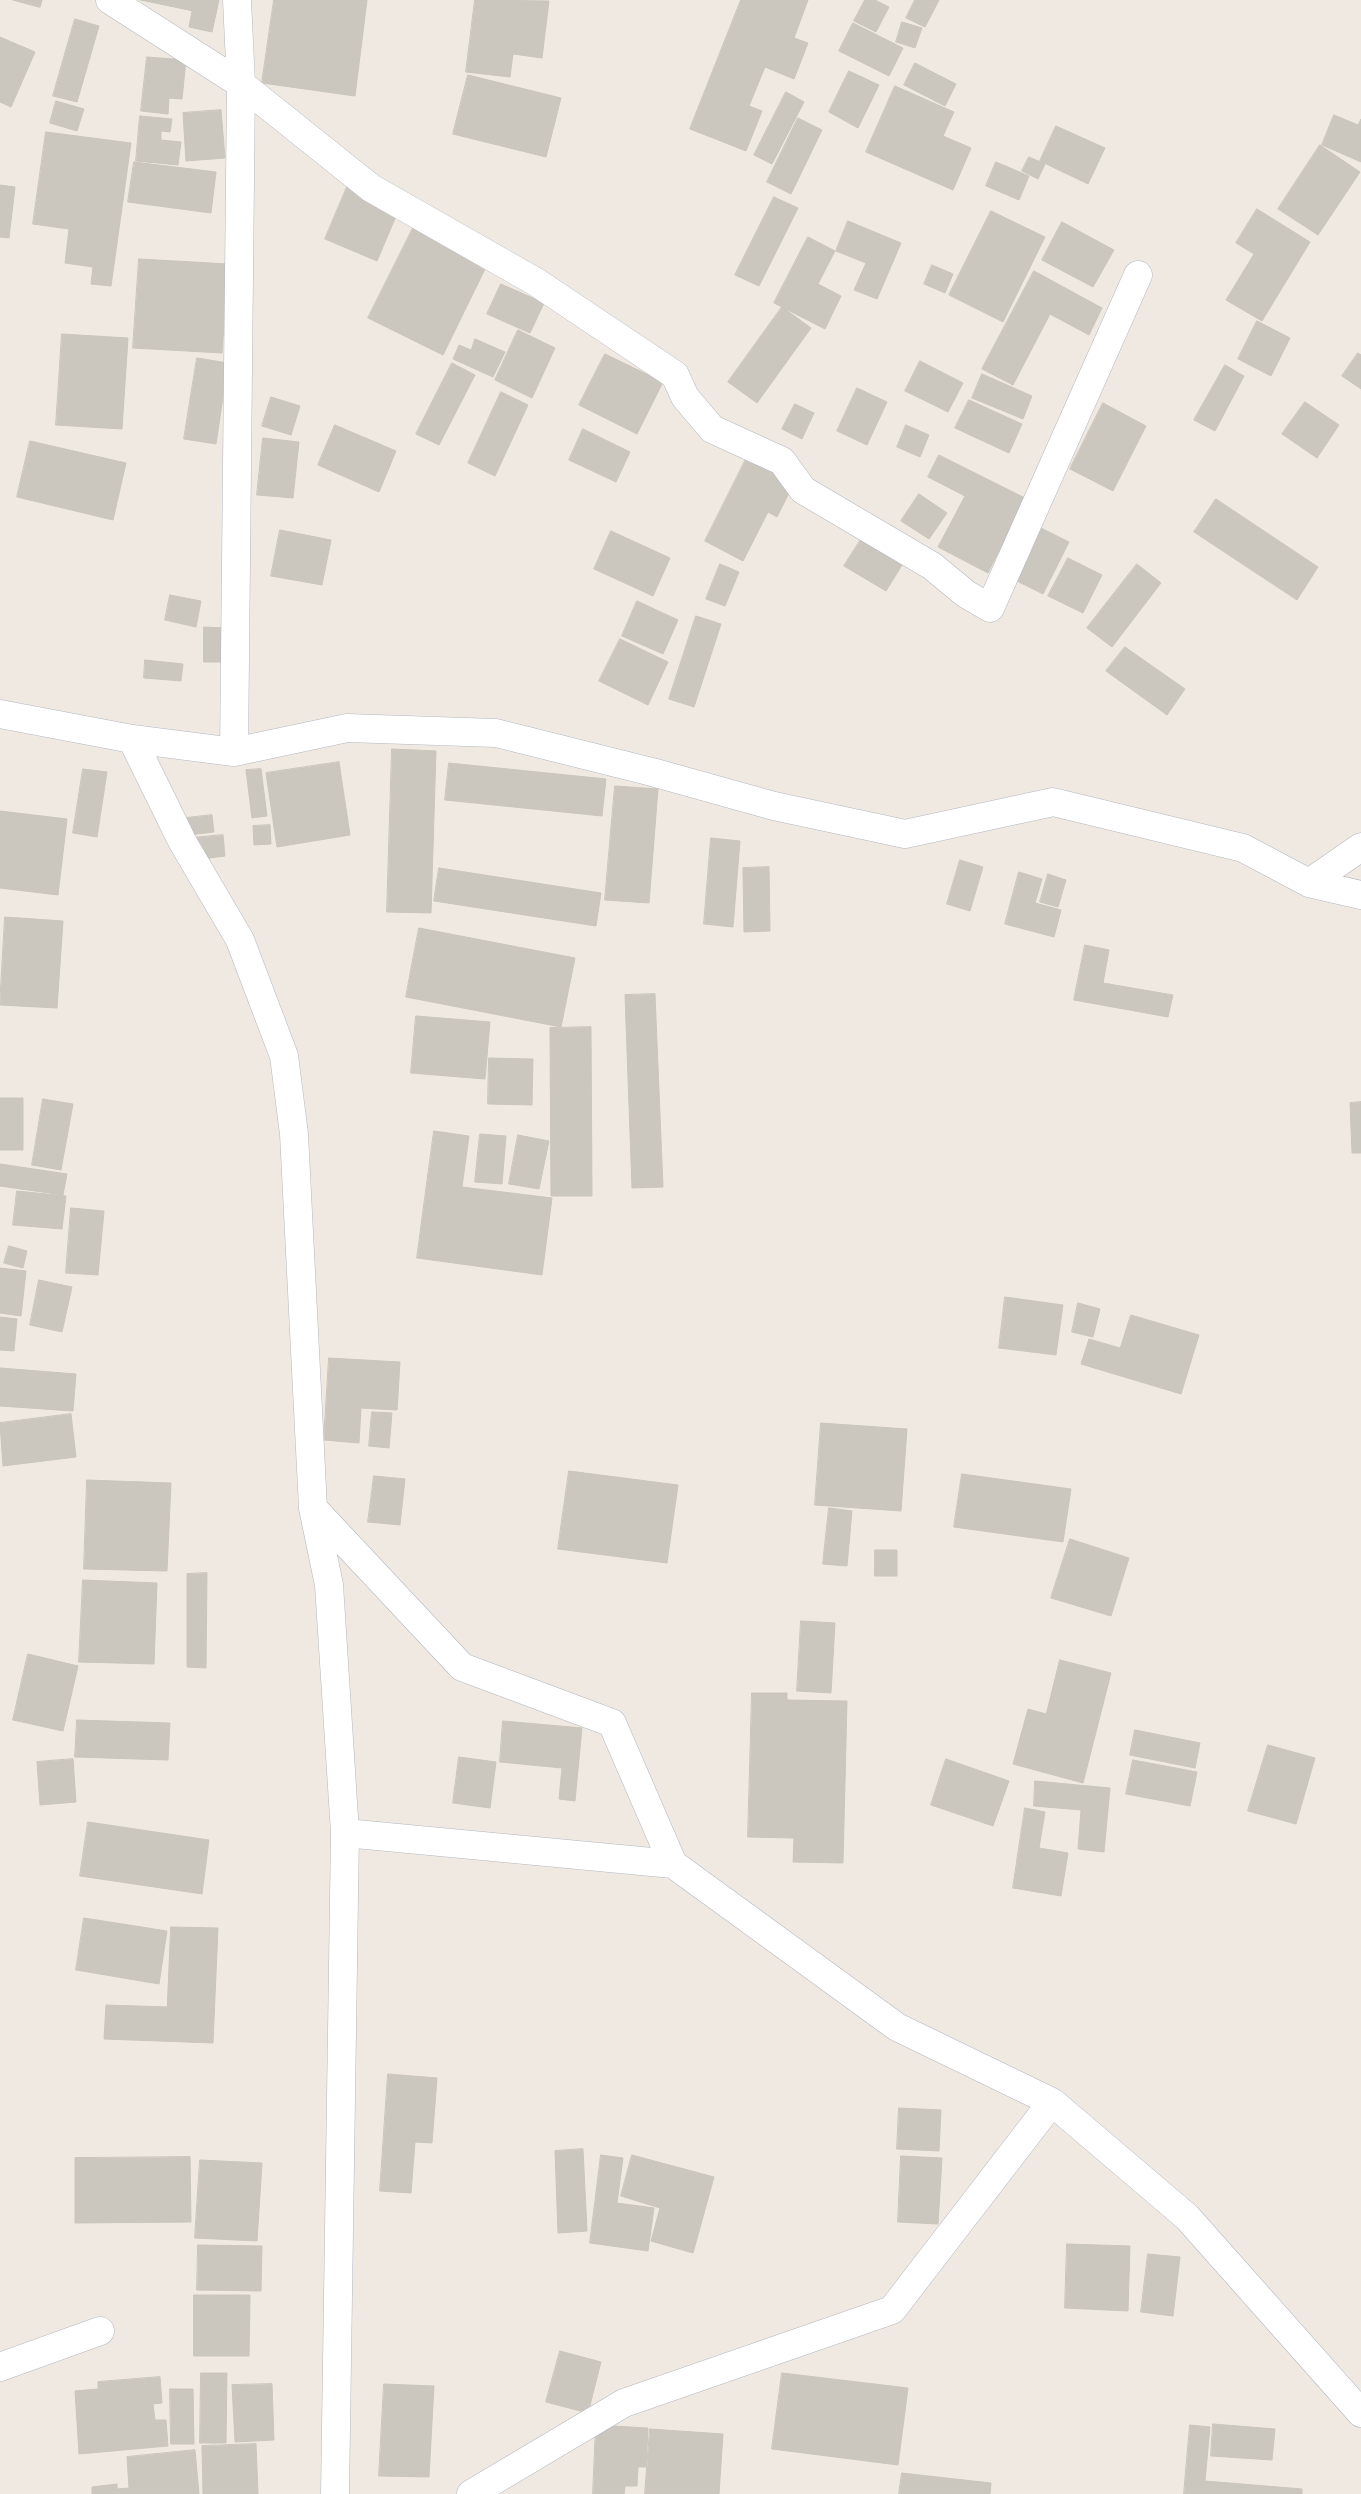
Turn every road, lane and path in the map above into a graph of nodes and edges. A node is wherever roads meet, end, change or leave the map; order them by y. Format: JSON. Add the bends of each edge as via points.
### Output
{"nodes":[{"id":1,"x":110,"y":0,"type":"edge"},
{"id":2,"x":237,"y":0,"type":"edge"},
{"id":3,"x":241,"y":84,"type":"junction"},
{"id":4,"x":1138,"y":275,"type":"dead end"},
{"id":5,"x":0,"y":714,"type":"edge"},
{"id":6,"x":132,"y":739,"type":"junction"},
{"id":7,"x":234,"y":752,"type":"junction"},
{"id":8,"x":1361,"y":847,"type":"edge"},
{"id":9,"x":1310,"y":883,"type":"junction"},
{"id":10,"x":1361,"y":895,"type":"edge"},
{"id":11,"x":313,"y":1508,"type":"junction"},
{"id":12,"x":345,"y":1833,"type":"junction"},
{"id":13,"x":673,"y":1864,"type":"junction"},
{"id":14,"x":1052,"y":2102,"type":"junction"},
{"id":15,"x":100,"y":2331,"type":"dead end"},
{"id":16,"x":0,"y":2367,"type":"edge"},
{"id":17,"x":1361,"y":2413,"type":"edge"},
{"id":18,"x":335,"y":2494,"type":"edge"},
{"id":19,"x":471,"y":2494,"type":"edge"}],
"edges":[{"from":1,"to":3,"type":"street"},
{"from":2,"to":3,"type":"street"},
{"from":3,"to":4,"type":"street","via":[[371,188],[536,282],[675,375],[685,397],[712,429],[782,462],[803,490],[932,566],[966,594],[990,608]]},
{"from":3,"to":7,"type":"street"},
{"from":5,"to":6,"type":"street"},
{"from":6,"to":7,"type":"street"},
{"from":6,"to":11,"type":"street","via":[[182,841],[240,940],[284,1056],[294,1134]]},
{"from":7,"to":9,"type":"street","via":[[347,728],[496,733],[774,806],[905,834],[1053,802],[1243,848]]},
{"from":8,"to":9,"type":"street"},
{"from":9,"to":10,"type":"street"},
{"from":11,"to":12,"type":"street","via":[[329,1586]]},
{"from":11,"to":13,"type":"street","via":[[462,1667],[612,1723]]},
{"from":12,"to":13,"type":"street"},
{"from":12,"to":18,"type":"street"},
{"from":13,"to":14,"type":"street","via":[[898,2027]]},
{"from":14,"to":17,"type":"street","via":[[1186,2217]]},
{"from":14,"to":19,"type":"street","via":[[892,2310],[624,2403]]},
{"from":15,"to":16,"type":"street"}]}
